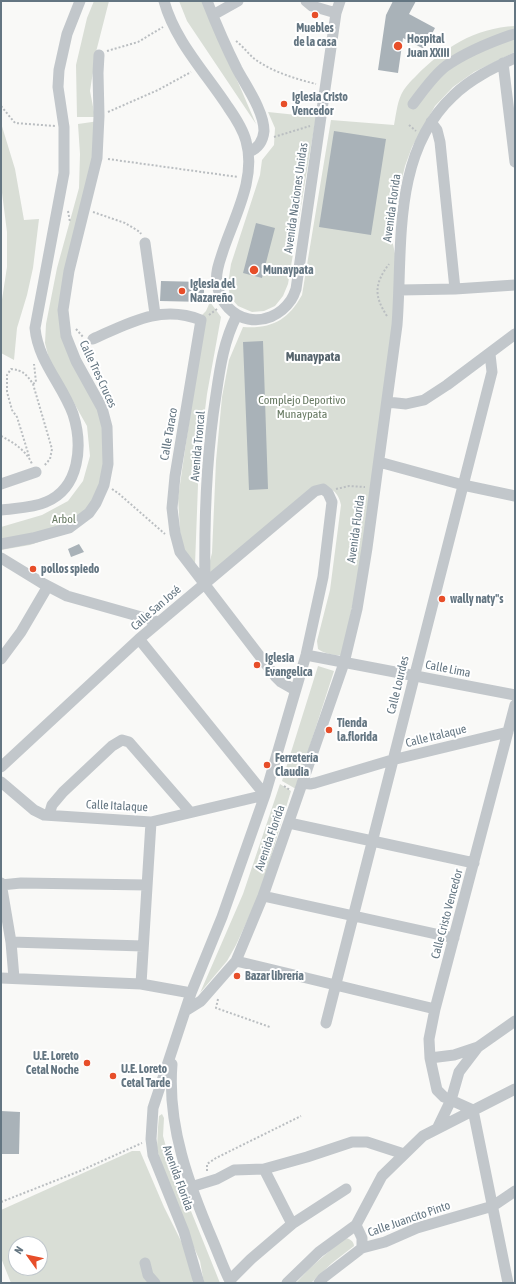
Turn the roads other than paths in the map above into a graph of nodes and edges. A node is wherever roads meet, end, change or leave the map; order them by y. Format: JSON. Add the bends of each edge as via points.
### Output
{"nodes":[{"id":1,"x":80,"y":1,"type":"edge"},
{"id":2,"x":164,"y":1,"type":"edge"},
{"id":3,"x":207,"y":1,"type":"edge"},
{"id":4,"x":238,"y":1,"type":"edge"},
{"id":5,"x":306,"y":1,"type":"edge"},
{"id":6,"x":340,"y":1,"type":"edge"},
{"id":7,"x":336,"y":13,"type":"junction"},
{"id":8,"x":213,"y":15,"type":"junction"},
{"id":9,"x":515,"y":34,"type":"edge"},
{"id":10,"x":99,"y":55,"type":"road end"},
{"id":11,"x":515,"y":58,"type":"edge"},
{"id":12,"x":504,"y":64,"type":"junction"},
{"id":13,"x":413,"y":104,"type":"dead end"},
{"id":14,"x":431,"y":122,"type":"junction"},
{"id":15,"x":249,"y":152,"type":"junction"},
{"id":16,"x":515,"y":162,"type":"edge"},
{"id":17,"x":145,"y":243,"type":"road end"},
{"id":18,"x":515,"y":285,"type":"edge"},
{"id":19,"x":455,"y":289,"type":"junction"},
{"id":20,"x":400,"y":290,"type":"junction"},
{"id":21,"x":156,"y":314,"type":"junction"},
{"id":22,"x":237,"y":316,"type":"junction"},
{"id":23,"x":515,"y":334,"type":"edge"},
{"id":24,"x":93,"y":339,"type":"road end"},
{"id":25,"x":490,"y":354,"type":"junction"},
{"id":26,"x":387,"y":402,"type":"junction"},
{"id":27,"x":379,"y":462,"type":"junction"},
{"id":28,"x":36,"y":472,"type":"road end"},
{"id":29,"x":1,"y":484,"type":"edge"},
{"id":30,"x":463,"y":485,"type":"junction"},
{"id":31,"x":515,"y":496,"type":"edge"},
{"id":32,"x":332,"y":502,"type":"joint"},
{"id":33,"x":1,"y":510,"type":"edge"},
{"id":34,"x":1,"y":544,"type":"edge"},
{"id":35,"x":1,"y":558,"type":"edge"},
{"id":36,"x":205,"y":583,"type":"junction"},
{"id":37,"x":48,"y":586,"type":"junction"},
{"id":38,"x":159,"y":622,"type":"junction"},
{"id":39,"x":139,"y":639,"type":"junction"},
{"id":40,"x":306,"y":655,"type":"junction"},
{"id":41,"x":1,"y":659,"type":"edge"},
{"id":42,"x":344,"y":663,"type":"junction"},
{"id":43,"x":414,"y":675,"type":"junction"},
{"id":44,"x":295,"y":690,"type":"junction"},
{"id":45,"x":515,"y":695,"type":"edge"},
{"id":46,"x":515,"y":705,"type":"edge"},
{"id":47,"x":508,"y":732,"type":"junction"},
{"id":48,"x":392,"y":760,"type":"junction"},
{"id":49,"x":1,"y":766,"type":"edge"},
{"id":50,"x":1,"y":782,"type":"edge"},
{"id":51,"x":302,"y":783,"type":"junction"},
{"id":52,"x":265,"y":795,"type":"junction"},
{"id":53,"x":190,"y":812,"type":"junction"},
{"id":54,"x":49,"y":815,"type":"junction"},
{"id":55,"x":150,"y":822,"type":"junction"},
{"id":56,"x":289,"y":823,"type":"junction"},
{"id":57,"x":372,"y":841,"type":"junction"},
{"id":58,"x":474,"y":863,"type":"junction"},
{"id":59,"x":1,"y":884,"type":"edge"},
{"id":60,"x":147,"y":885,"type":"junction"},
{"id":61,"x":263,"y":896,"type":"junction"},
{"id":62,"x":353,"y":916,"type":"junction"},
{"id":63,"x":454,"y":938,"type":"junction"},
{"id":64,"x":11,"y":942,"type":"junction"},
{"id":65,"x":144,"y":946,"type":"junction"},
{"id":66,"x":236,"y":961,"type":"junction"},
{"id":67,"x":1,"y":978,"type":"edge"},
{"id":68,"x":14,"y":978,"type":"junction"},
{"id":69,"x":141,"y":984,"type":"junction"},
{"id":70,"x":335,"y":986,"type":"junction"},
{"id":71,"x":191,"y":993,"type":"junction"},
{"id":72,"x":435,"y":1009,"type":"junction"},
{"id":73,"x":185,"y":1011,"type":"junction"},
{"id":74,"x":515,"y":1014,"type":"edge"},
{"id":75,"x":326,"y":1023,"type":"dead end"},
{"id":76,"x":513,"y":1023,"type":"edge"},
{"id":77,"x":478,"y":1046,"type":"junction"},
{"id":78,"x":173,"y":1051,"type":"junction"},
{"id":79,"x":430,"y":1058,"type":"junction"},
{"id":80,"x":515,"y":1089,"type":"edge"},
{"id":81,"x":451,"y":1100,"type":"junction"},
{"id":82,"x":473,"y":1110,"type":"junction"},
{"id":83,"x":438,"y":1127,"type":"junction"},
{"id":84,"x":404,"y":1154,"type":"junction"},
{"id":85,"x":264,"y":1169,"type":"junction"},
{"id":86,"x":191,"y":1187,"type":"junction"},
{"id":87,"x":346,"y":1189,"type":"dead end"},
{"id":88,"x":515,"y":1191,"type":"edge"},
{"id":89,"x":493,"y":1206,"type":"junction"},
{"id":90,"x":292,"y":1224,"type":"junction"},
{"id":91,"x":356,"y":1225,"type":"junction"},
{"id":92,"x":362,"y":1248,"type":"junction"},
{"id":93,"x":144,"y":1263,"type":"dead end"},
{"id":94,"x":231,"y":1282,"type":"edge"},
{"id":95,"x":155,"y":1283,"type":"edge"},
{"id":96,"x":199,"y":1283,"type":"edge"},
{"id":97,"x":287,"y":1283,"type":"edge"},
{"id":98,"x":318,"y":1283,"type":"edge"},
{"id":99,"x":508,"y":1283,"type":"edge"}],
"edges":[{"from":1,"to":33,"type":"street","via":[[61,54],[58,87],[64,127],[64,172],[35,328],[43,359],[73,414],[78,435],[78,454],[76,466],[64,491],[46,502]]},
{"from":2,"to":15,"type":"street","via":[[178,36],[238,122]]},
{"from":3,"to":8,"type":"street"},
{"from":4,"to":8,"type":"street"},
{"from":5,"to":7,"type":"street","via":[[312,6]]},
{"from":6,"to":7,"type":"street","name":"Avenida Naciones Unidas"},
{"from":7,"to":22,"type":"street","name":"Avenida Naciones Unidas","via":[[296,289],[291,300],[279,311],[265,318],[252,320]]},
{"from":8,"to":15,"type":"street","via":[[260,112],[264,129],[263,140]]},
{"from":9,"to":13,"type":"street","via":[[472,50],[445,67]]},
{"from":10,"to":34,"type":"street","name":"Calle Tres Cruces","via":[[97,158],[68,271],[63,310],[66,336],[76,361],[102,408],[107,428],[108,464],[104,485],[88,513],[69,528]]},
{"from":11,"to":12,"type":"street","name":"Avenida Florida"},
{"from":12,"to":14,"type":"street","name":"Avenida Florida","via":[[471,82],[454,95]]},
{"from":12,"to":16,"type":"street"},
{"from":14,"to":19,"type":"street","via":[[437,130],[440,142]]},
{"from":14,"to":20,"type":"street","name":"Avenida Florida","via":[[414,159],[408,182],[399,253]]},
{"from":15,"to":22,"type":"street","via":[[247,178],[218,267],[216,282],[224,304]]},
{"from":17,"to":21,"type":"street"},
{"from":18,"to":19,"type":"street"},
{"from":19,"to":20,"type":"street"},
{"from":20,"to":26,"type":"street","name":"Avenida Florida"},
{"from":21,"to":24,"type":"street"},
{"from":21,"to":36,"type":"street","name":"Calle Taraco","via":[[187,315],[202,320],[175,476],[172,508],[180,552]]},
{"from":22,"to":36,"type":"street","name":"Avenida Troncal","via":[[225,347],[210,434],[204,534]]},
{"from":23,"to":25,"type":"street"},
{"from":25,"to":26,"type":"street","via":[[424,400],[406,404]]},
{"from":25,"to":30,"type":"street","name":"Calle Lourdes","via":[[492,372]]},
{"from":26,"to":27,"type":"street","name":"Avenida Florida"},
{"from":27,"to":30,"type":"street"},
{"from":27,"to":42,"type":"street","name":"Avenida Florida","via":[[357,609]]},
{"from":28,"to":29,"type":"street"},
{"from":30,"to":31,"type":"street"},
{"from":30,"to":43,"type":"street","name":"Calle Lourdes"},
{"from":32,"to":36,"type":"street","name":"Calle San José","via":[[323,489],[315,491]]},
{"from":32,"to":40,"type":"street","name":"Avenida Florida","via":[[323,577]]},
{"from":35,"to":37,"type":"street"},
{"from":36,"to":38,"type":"street","name":"Calle San José"},
{"from":36,"to":44,"type":"street","via":[[275,676]]},
{"from":37,"to":38,"type":"street","via":[[67,596]]},
{"from":37,"to":41,"type":"street","via":[[21,632]]},
{"from":38,"to":39,"type":"street","name":"Calle San José"},
{"from":39,"to":49,"type":"street","name":"Calle San José"},
{"from":39,"to":52,"type":"street"},
{"from":40,"to":42,"type":"street","name":"Calle Lima"},
{"from":40,"to":44,"type":"street","name":"Avenida Florida"},
{"from":42,"to":43,"type":"street","name":"Calle Lima"},
{"from":42,"to":51,"type":"street","name":"Avenida Florida"},
{"from":43,"to":45,"type":"street","name":"Calle Lima"},
{"from":43,"to":48,"type":"street","name":"Calle Lourdes"},
{"from":44,"to":52,"type":"street","name":"Avenida Florida"},
{"from":46,"to":47,"type":"street","name":"Calle Cristo Vencedor"},
{"from":47,"to":48,"type":"street","name":"Calle Italaque"},
{"from":47,"to":58,"type":"street","name":"Calle Cristo Vencedor"},
{"from":48,"to":51,"type":"street","name":"Calle Italaque","via":[[315,783]]},
{"from":48,"to":57,"type":"street","name":"Calle Lourdes"},
{"from":50,"to":54,"type":"street","name":"Calle Italaque","via":[[34,810]]},
{"from":51,"to":56,"type":"street","name":"Avenida Florida"},
{"from":52,"to":53,"type":"street","name":"Calle Italaque"},
{"from":52,"to":71,"type":"street","name":"Avenida Florida","via":[[222,918]]},
{"from":53,"to":54,"type":"street","via":[[129,742],[122,740],[112,746],[63,792],[52,805]]},
{"from":53,"to":55,"type":"street","name":"Calle Italaque"},
{"from":54,"to":55,"type":"street","name":"Calle Italaque"},
{"from":55,"to":60,"type":"street"},
{"from":56,"to":57,"type":"street"},
{"from":56,"to":61,"type":"street","name":"Avenida Florida"},
{"from":57,"to":58,"type":"street"},
{"from":57,"to":62,"type":"street","name":"Calle Lourdes"},
{"from":58,"to":63,"type":"street","name":"Calle Cristo Vencedor"},
{"from":59,"to":60,"type":"street","via":[[21,882]]},
{"from":59,"to":64,"type":"street"},
{"from":60,"to":65,"type":"street"},
{"from":61,"to":62,"type":"street"},
{"from":61,"to":66,"type":"street","name":"Avenida Florida"},
{"from":62,"to":63,"type":"street"},
{"from":62,"to":70,"type":"street","name":"Calle Lourdes"},
{"from":63,"to":72,"type":"street","name":"Calle Cristo Vencedor"},
{"from":64,"to":65,"type":"street"},
{"from":64,"to":68,"type":"street"},
{"from":65,"to":69,"type":"street"},
{"from":66,"to":70,"type":"street"},
{"from":66,"to":73,"type":"street","name":"Avenida Florida","via":[[201,1001]]},
{"from":67,"to":68,"type":"street"},
{"from":68,"to":69,"type":"street"},
{"from":69,"to":71,"type":"street"},
{"from":70,"to":72,"type":"street"},
{"from":70,"to":75,"type":"street","name":"Calle Lourdes"},
{"from":71,"to":73,"type":"street","name":"Avenida Florida"},
{"from":72,"to":79,"type":"street","name":"Calle Cristo Vencedor","via":[[428,1039]]},
{"from":73,"to":78,"type":"street","name":"Avenida Florida"},
{"from":74,"to":76,"type":"street"},
{"from":76,"to":77,"type":"street"},
{"from":77,"to":79,"type":"street","via":[[454,1055]]},
{"from":77,"to":81,"type":"street","via":[[459,1072]]},
{"from":78,"to":86,"type":"street","via":[[170,1079],[175,1121],[182,1161]]},
{"from":78,"to":96,"type":"street","name":"Avenida Florida","via":[[153,1108],[151,1139],[153,1156],[184,1232]]},
{"from":79,"to":81,"type":"street","name":"Calle Cristo Vencedor","via":[[437,1090]]},
{"from":80,"to":82,"type":"street"},
{"from":81,"to":82,"type":"street","name":"Calle Cristo Vencedor"},
{"from":81,"to":83,"type":"street"},
{"from":82,"to":83,"type":"street"},
{"from":82,"to":89,"type":"street"},
{"from":83,"to":84,"type":"street","via":[[423,1136]]},
{"from":84,"to":85,"type":"street","via":[[367,1142],[352,1142]]},
{"from":84,"to":91,"type":"street","via":[[382,1176]]},
{"from":85,"to":86,"type":"street","via":[[234,1170],[217,1179]]},
{"from":85,"to":90,"type":"street"},
{"from":86,"to":94,"type":"street"},
{"from":87,"to":90,"type":"street"},
{"from":88,"to":89,"type":"street","name":"Calle Juancito Pinto"},
{"from":89,"to":92,"type":"street","name":"Calle Juancito Pinto","via":[[417,1228],[385,1242]]},
{"from":89,"to":99,"type":"street"},
{"from":90,"to":94,"type":"street","via":[[251,1259]]},
{"from":91,"to":92,"type":"street","via":[[362,1238]]},
{"from":91,"to":97,"type":"street","name":"Calle Juancito Pinto","via":[[319,1252]]},
{"from":92,"to":98,"type":"street","name":"Calle Juancito Pinto"},
{"from":93,"to":95,"type":"street","via":[[148,1275]]}]}
